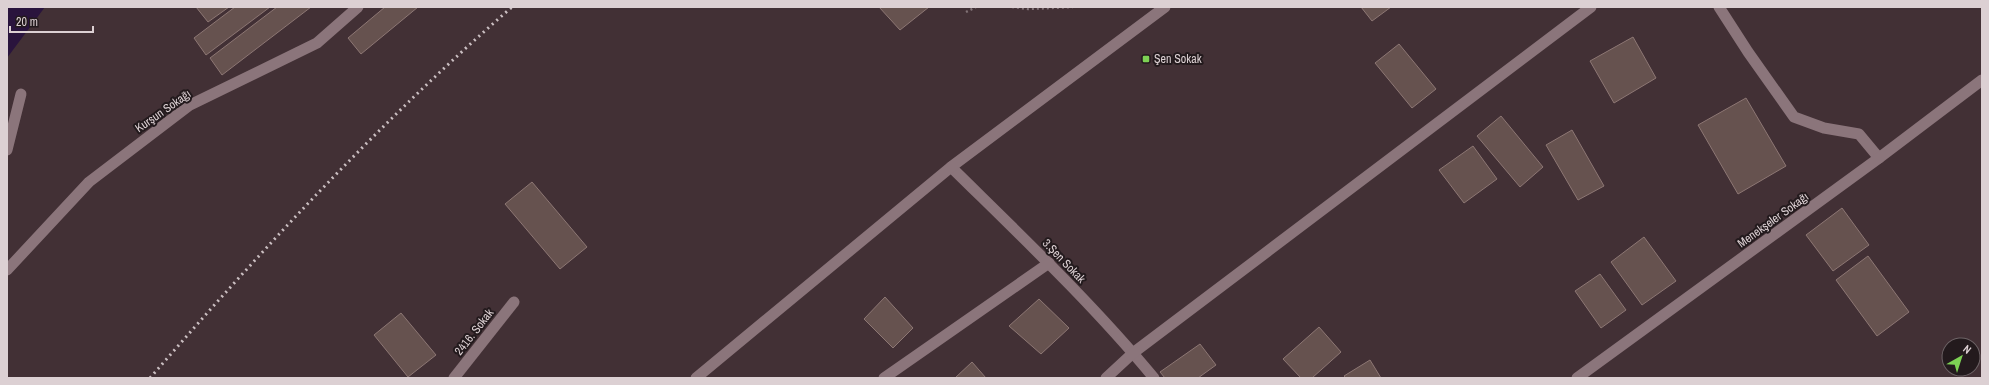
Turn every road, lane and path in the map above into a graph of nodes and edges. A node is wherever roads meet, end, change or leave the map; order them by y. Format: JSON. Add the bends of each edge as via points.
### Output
{"nodes":[{"id":1,"x":358,"y":7,"type":"edge"},
{"id":2,"x":976,"y":7,"type":"edge"},
{"id":3,"x":1012,"y":7,"type":"edge"},
{"id":4,"x":1073,"y":7,"type":"edge"},
{"id":5,"x":1165,"y":7,"type":"edge"},
{"id":6,"x":1591,"y":7,"type":"edge"},
{"id":7,"x":1719,"y":7,"type":"edge"},
{"id":8,"x":966,"y":12,"type":"dead end"},
{"id":9,"x":1982,"y":80,"type":"edge"},
{"id":10,"x":21,"y":94,"type":"dead end"},
{"id":11,"x":7,"y":150,"type":"edge"},
{"id":12,"x":1879,"y":158,"type":"junction"},
{"id":13,"x":951,"y":167,"type":"junction"},
{"id":14,"x":1049,"y":263,"type":"junction"},
{"id":15,"x":7,"y":270,"type":"edge"},
{"id":16,"x":514,"y":302,"type":"dead end"},
{"id":17,"x":1133,"y":353,"type":"junction"},
{"id":18,"x":454,"y":378,"type":"edge"},
{"id":19,"x":696,"y":378,"type":"edge"},
{"id":20,"x":884,"y":378,"type":"edge"},
{"id":21,"x":1106,"y":378,"type":"edge"},
{"id":22,"x":1154,"y":378,"type":"edge"},
{"id":23,"x":1577,"y":378,"type":"edge"}],
"edges":[{"from":1,"to":15,"type":"street","name":"Kurşun Sokağı","via":[[318,43],[190,105],[89,182]]},
{"from":2,"to":8,"type":"path"},
{"from":3,"to":4,"type":"path"},
{"from":5,"to":13,"type":"street"},
{"from":6,"to":17,"type":"street"},
{"from":7,"to":12,"type":"street","via":[[1794,117],[1824,128],[1859,134]]},
{"from":9,"to":12,"type":"street","name":"Menekşeler Sokağı"},
{"from":10,"to":11,"type":"street"},
{"from":12,"to":23,"type":"street","name":"Menekşeler Sokağı"},
{"from":13,"to":14,"type":"street","name":"3.Şen Sokak"},
{"from":13,"to":19,"type":"street"},
{"from":14,"to":17,"type":"street","name":"3.Şen Sokak"},
{"from":14,"to":20,"type":"street"},
{"from":16,"to":18,"type":"street","name":"2416. Sokak"},
{"from":17,"to":21,"type":"street"},
{"from":17,"to":22,"type":"street","name":"3.Şen Sokak"}]}
